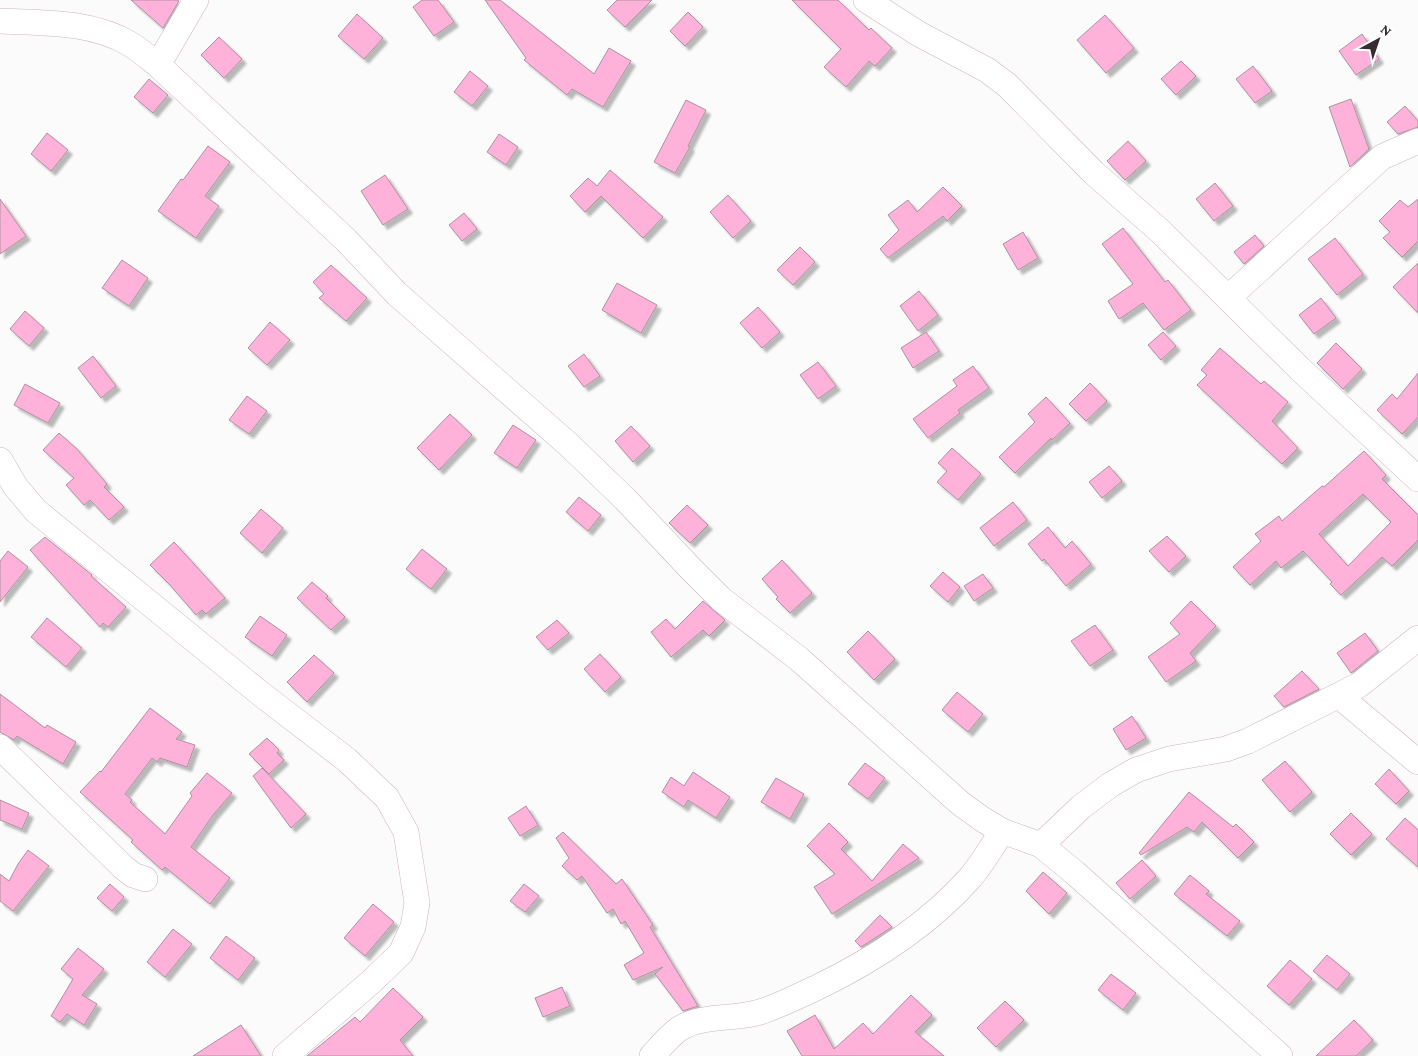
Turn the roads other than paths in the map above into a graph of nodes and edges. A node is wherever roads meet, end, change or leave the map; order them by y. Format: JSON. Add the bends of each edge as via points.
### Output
{"nodes":[{"id":1,"x":196,"y":0,"type":"edge"},
{"id":2,"x":866,"y":0,"type":"edge"},
{"id":3,"x":0,"y":21,"type":"edge"},
{"id":4,"x":158,"y":65,"type":"junction"},
{"id":5,"x":1418,"y":141,"type":"edge"},
{"id":6,"x":1228,"y":298,"type":"junction"},
{"id":7,"x":0,"y":460,"type":"edge"},
{"id":8,"x":1418,"y":479,"type":"edge"},
{"id":9,"x":1418,"y":638,"type":"edge"},
{"id":10,"x":1339,"y":696,"type":"junction"},
{"id":11,"x":0,"y":747,"type":"edge"},
{"id":12,"x":1418,"y":762,"type":"edge"},
{"id":13,"x":1002,"y":831,"type":"junction"},
{"id":14,"x":1041,"y":845,"type":"junction"},
{"id":15,"x":145,"y":878,"type":"dead end"},
{"id":16,"x":285,"y":1056,"type":"edge"},
{"id":17,"x":652,"y":1056,"type":"edge"},
{"id":18,"x":1280,"y":1056,"type":"edge"}],
"edges":[{"from":1,"to":4,"type":"street"},
{"from":2,"to":6,"type":"street","via":[[919,34],[987,70],[1007,85],[1094,173],[1160,230]]},
{"from":3,"to":4,"type":"street","via":[[72,25],[101,31],[129,44]]},
{"from":4,"to":13,"type":"street","via":[[346,240],[397,294],[569,445],[721,598],[799,659],[960,802]]},
{"from":5,"to":6,"type":"street","via":[[1382,157]]},
{"from":6,"to":8,"type":"street"},
{"from":7,"to":16,"type":"street","via":[[15,486],[36,511],[260,694],[347,760],[387,798],[406,832],[417,903],[414,927],[401,953]]},
{"from":9,"to":10,"type":"street","via":[[1359,685]]},
{"from":10,"to":12,"type":"street"},
{"from":10,"to":14,"type":"street","via":[[1248,741],[1136,770],[1103,790]]},
{"from":11,"to":15,"type":"street","via":[[123,867],[133,875]]},
{"from":13,"to":14,"type":"street"},
{"from":13,"to":17,"type":"street","via":[[970,878],[898,941],[849,972],[782,1004],[737,1017],[697,1022],[679,1029]]},
{"from":14,"to":18,"type":"street"}]}
